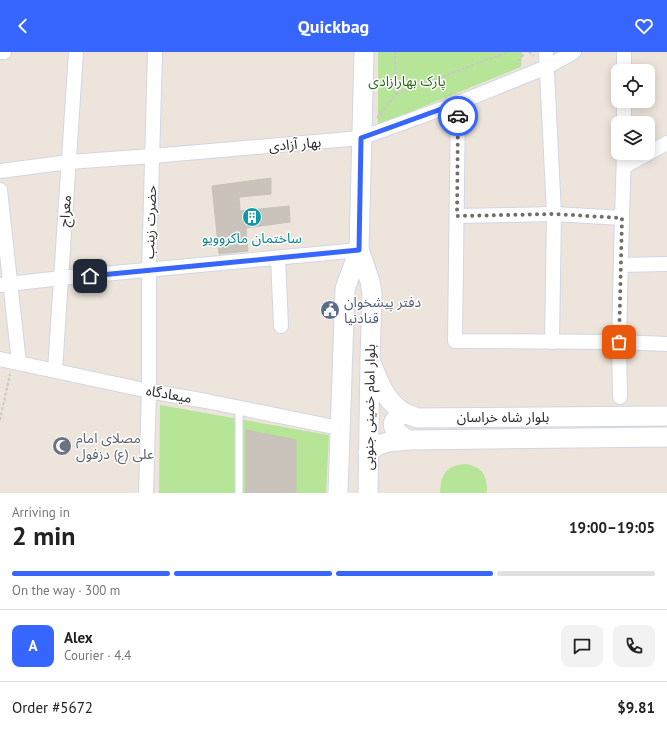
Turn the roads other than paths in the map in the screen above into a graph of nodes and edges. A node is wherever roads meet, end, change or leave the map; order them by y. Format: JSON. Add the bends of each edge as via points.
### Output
{"nodes":[{"id":1,"x":0,"y":52,"type":"edge"},
{"id":2,"x":4,"y":52,"type":"edge"},
{"id":3,"x":76,"y":52,"type":"edge"},
{"id":4,"x":155,"y":52,"type":"edge"},
{"id":5,"x":364,"y":52,"type":"edge"},
{"id":6,"x":546,"y":52,"type":"edge"},
{"id":7,"x":574,"y":52,"type":"edge"},
{"id":8,"x":624,"y":52,"type":"edge"},
{"id":9,"x":624,"y":64,"type":"edge"},
{"id":10,"x":547,"y":67,"type":"junction"},
{"id":11,"x":458,"y":103,"type":"junction"},
{"id":12,"x":361,"y":138,"type":"junction"},
{"id":13,"x":667,"y":143,"type":"edge"},
{"id":14,"x":655,"y":148,"type":"edge"},
{"id":15,"x":152,"y":156,"type":"junction"},
{"id":16,"x":624,"y":160,"type":"edge"},
{"id":17,"x":68,"y":162,"type":"junction"},
{"id":18,"x":0,"y":171,"type":"edge"},
{"id":19,"x":0,"y":190,"type":"edge"},
{"id":20,"x":554,"y":214,"type":"junction"},
{"id":21,"x":457,"y":216,"type":"junction"},
{"id":22,"x":622,"y":218,"type":"junction"},
{"id":23,"x":359,"y":250,"type":"junction"},
{"id":24,"x":278,"y":258,"type":"junction"},
{"id":25,"x":667,"y":264,"type":"edge"},
{"id":26,"x":621,"y":266,"type":"junction"},
{"id":27,"x":149,"y":271,"type":"junction"},
{"id":28,"x":61,"y":278,"type":"junction"},
{"id":29,"x":5,"y":285,"type":"edge"},
{"id":30,"x":280,"y":326,"type":"dead end"},
{"id":31,"x":552,"y":342,"type":"junction"},
{"id":32,"x":619,"y":342,"type":"junction"},
{"id":33,"x":667,"y":344,"type":"edge"},
{"id":34,"x":370,"y":360,"type":"junction"},
{"id":35,"x":10,"y":361,"type":"edge"},
{"id":36,"x":55,"y":370,"type":"junction"},
{"id":37,"x":149,"y":391,"type":"junction"},
{"id":38,"x":620,"y":396,"type":"dead end"},
{"id":39,"x":239,"y":408,"type":"junction"},
{"id":40,"x":405,"y":413,"type":"junction"},
{"id":41,"x":667,"y":416,"type":"edge"},
{"id":42,"x":339,"y":428,"type":"junction"},
{"id":43,"x":667,"y":437,"type":"edge"},
{"id":44,"x":408,"y":440,"type":"junction"},
{"id":45,"x":368,"y":453,"type":"junction"},
{"id":46,"x":146,"y":493,"type":"edge"},
{"id":47,"x":239,"y":493,"type":"edge"},
{"id":48,"x":338,"y":493,"type":"edge"},
{"id":49,"x":368,"y":493,"type":"edge"}],
"edges":[{"from":1,"to":2,"type":"street"},
{"from":3,"to":17,"type":"street","name":"معراج"},
{"from":4,"to":15,"type":"street","name":"حضرت زینب"},
{"from":5,"to":12,"type":"main road"},
{"from":6,"to":10,"type":"street"},
{"from":7,"to":10,"type":"street","name":"بهار آزادی"},
{"from":8,"to":9,"type":"street"},
{"from":10,"to":11,"type":"street","name":"بهار آزادی"},
{"from":10,"to":20,"type":"street"},
{"from":11,"to":12,"type":"street","name":"بهار آزادی"},
{"from":11,"to":21,"type":"street"},
{"from":12,"to":15,"type":"street","name":"بهار آزادی"},
{"from":12,"to":23,"type":"main road"},
{"from":13,"to":14,"type":"street"},
{"from":15,"to":17,"type":"street","name":"بهار آزادی"},
{"from":15,"to":27,"type":"street","name":"حضرت زینب"},
{"from":16,"to":22,"type":"street"},
{"from":17,"to":18,"type":"street","name":"بهار آزادی"},
{"from":17,"to":28,"type":"street","name":"معراج"},
{"from":19,"to":29,"type":"street"},
{"from":20,"to":21,"type":"street"},
{"from":20,"to":22,"type":"street"},
{"from":20,"to":31,"type":"street"},
{"from":21,"to":31,"type":"street","via":[[455,342]]},
{"from":22,"to":26,"type":"street"},
{"from":23,"to":24,"type":"street"},
{"from":23,"to":34,"type":"main road","name":"بلوار امام خمینی جنوبی","via":[[372,294]]},
{"from":23,"to":42,"type":"main road","name":"بلوار امام خمینی جنوبی","via":[[345,289]]},
{"from":24,"to":27,"type":"street"},
{"from":24,"to":30,"type":"street"},
{"from":25,"to":26,"type":"street"},
{"from":26,"to":32,"type":"street"},
{"from":27,"to":28,"type":"street"},
{"from":27,"to":37,"type":"street","name":"حضرت زینب"},
{"from":28,"to":29,"type":"street"},
{"from":28,"to":36,"type":"street","name":"معراج"},
{"from":29,"to":35,"type":"street"},
{"from":31,"to":32,"type":"street"},
{"from":32,"to":33,"type":"street"},
{"from":32,"to":38,"type":"street"},
{"from":34,"to":40,"type":"main road","name":"بلوار شاه خراسان","via":[[384,393]]},
{"from":34,"to":45,"type":"main road","name":"بلوار امام خمینی جنوبی"},
{"from":35,"to":36,"type":"street","name":"میعادگاه"},
{"from":36,"to":37,"type":"street","name":"میعادگاه"},
{"from":37,"to":39,"type":"street","name":"میعادگاه"},
{"from":37,"to":46,"type":"street","name":"حضرت زینب"},
{"from":39,"to":42,"type":"street","name":"میعادگاه"},
{"from":39,"to":47,"type":"lane"},
{"from":40,"to":41,"type":"main road","name":"بلوار شاه خراسان","via":[[417,418]]},
{"from":40,"to":44,"type":"main road","via":[[398,416],[393,424],[397,434]]},
{"from":42,"to":48,"type":"main road","name":"بلوار امام خمینی جنوبی"},
{"from":43,"to":44,"type":"main road","name":"بلوار شاه خراسان"},
{"from":44,"to":45,"type":"main road","name":"بلوار شاه خراسان","via":[[388,442]]},
{"from":45,"to":49,"type":"main road","name":"بلوار امام خمینی جنوبی"}]}
